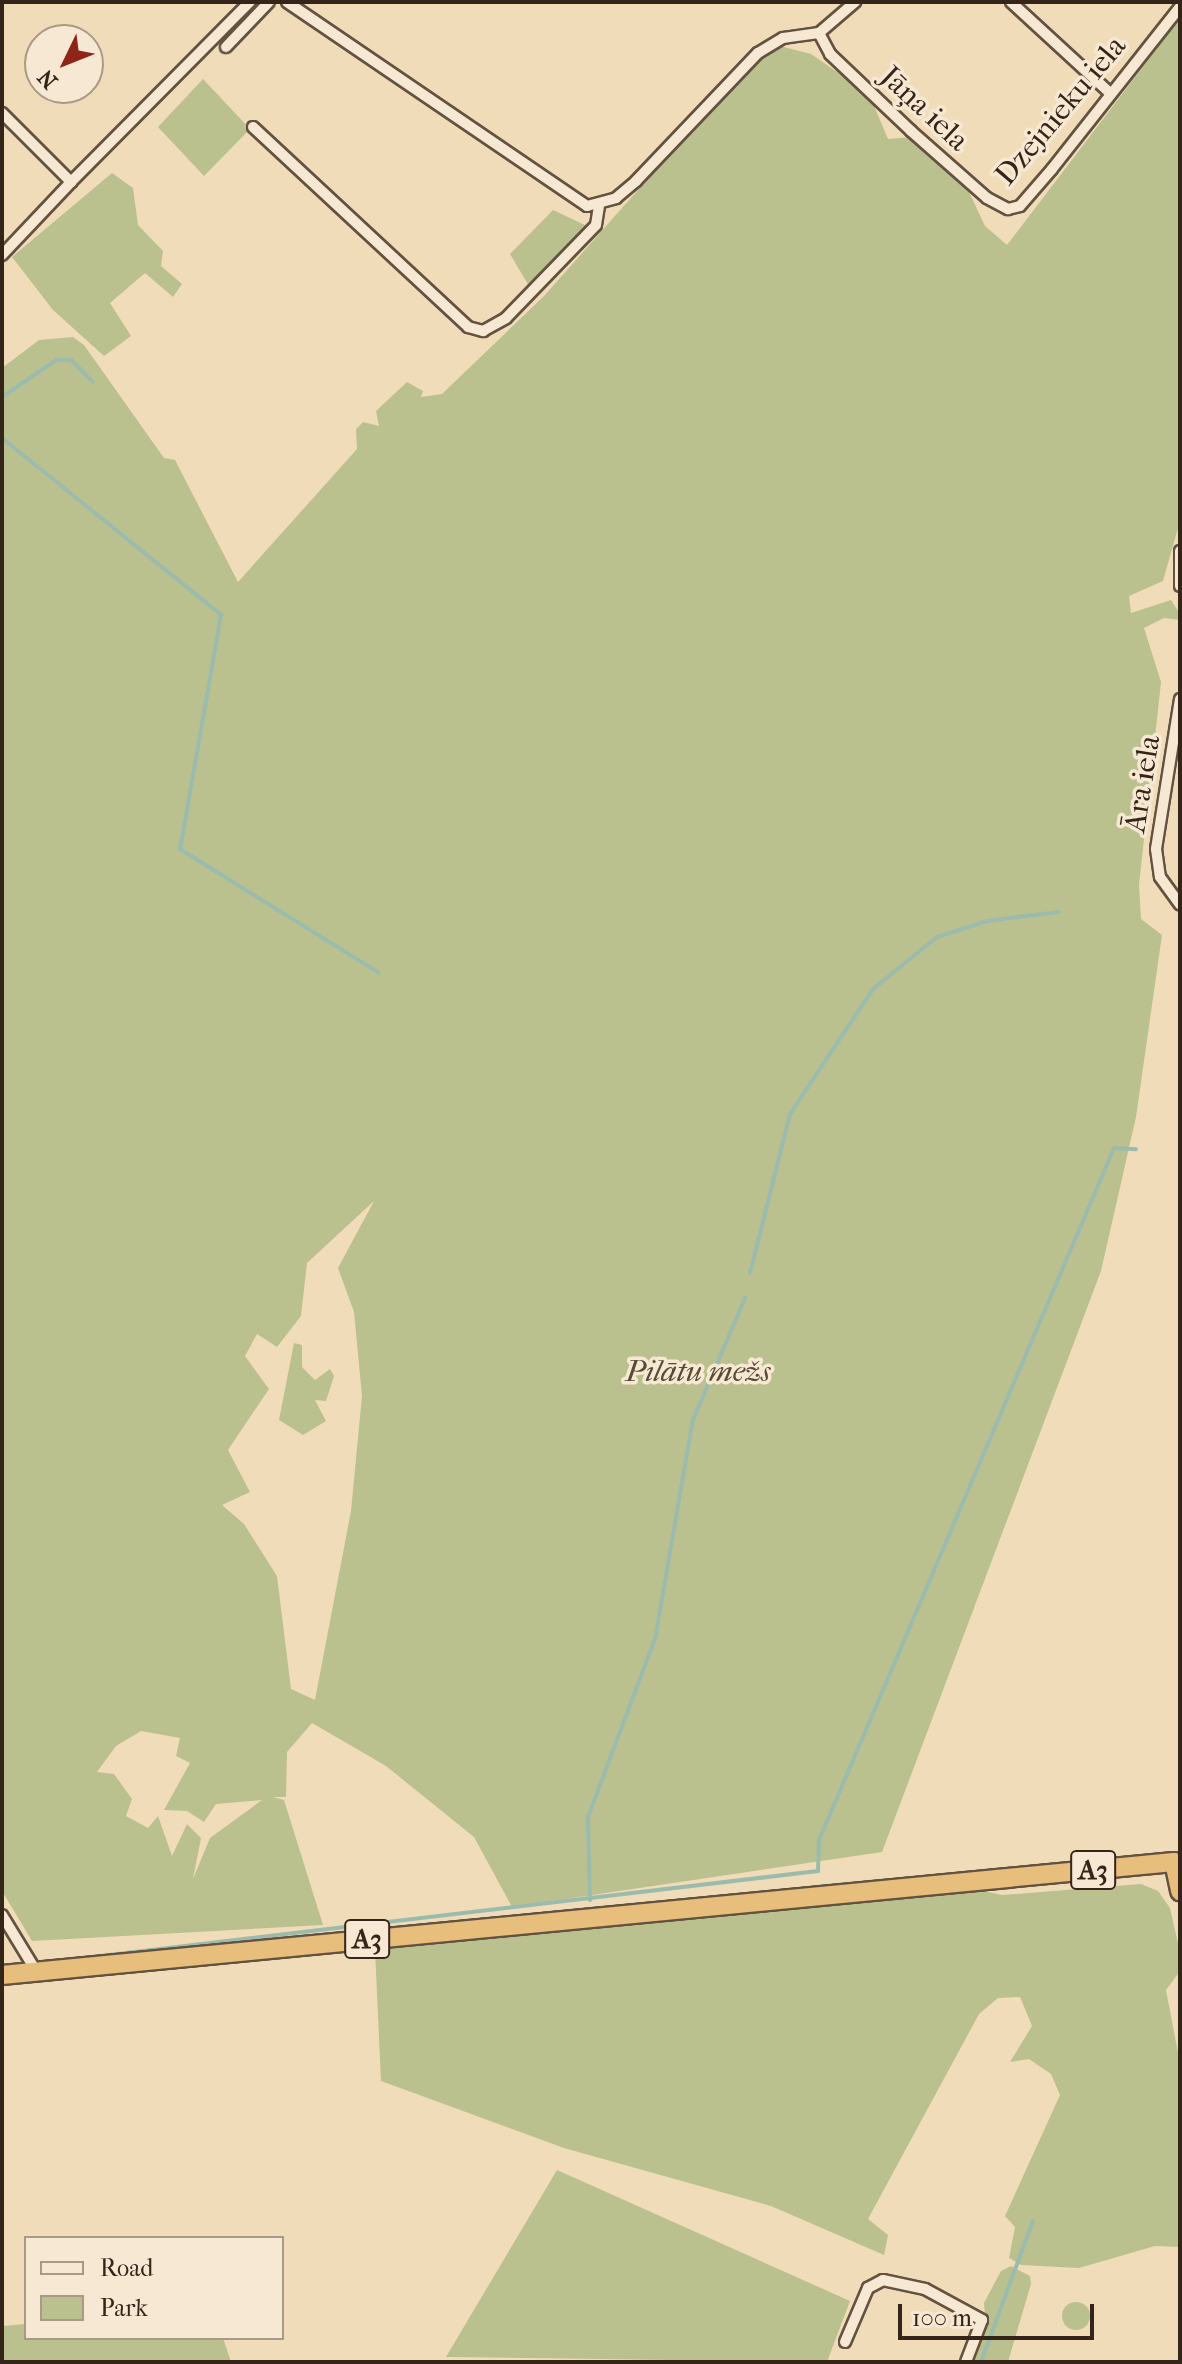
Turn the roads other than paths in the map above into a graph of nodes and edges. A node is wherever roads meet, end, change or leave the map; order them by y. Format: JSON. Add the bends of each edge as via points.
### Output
{"nodes":[{"id":1,"x":250,"y":2,"type":"edge"},
{"id":2,"x":269,"y":2,"type":"edge"},
{"id":3,"x":287,"y":2,"type":"edge"},
{"id":4,"x":853,"y":2,"type":"edge"},
{"id":5,"x":1011,"y":2,"type":"edge"},
{"id":6,"x":1180,"y":7,"type":"edge"},
{"id":7,"x":819,"y":33,"type":"junction"},
{"id":8,"x":226,"y":47,"type":"dead end"},
{"id":9,"x":1109,"y":92,"type":"junction"},
{"id":10,"x":2,"y":113,"type":"edge"},
{"id":11,"x":253,"y":127,"type":"dead end"},
{"id":12,"x":71,"y":182,"type":"junction"},
{"id":13,"x":599,"y":206,"type":"junction"},
{"id":14,"x":1008,"y":209,"type":"joint"},
{"id":15,"x":2,"y":255,"type":"edge"},
{"id":16,"x":1180,"y":551,"type":"edge"},
{"id":17,"x":1180,"y":586,"type":"edge"},
{"id":18,"x":1180,"y":699,"type":"edge"},
{"id":19,"x":1178,"y":737,"type":"edge"},
{"id":20,"x":1180,"y":905,"type":"edge"},
{"id":21,"x":1180,"y":1891,"type":"edge"},
{"id":22,"x":2,"y":1915,"type":"edge"},
{"id":23,"x":36,"y":1971,"type":"junction"},
{"id":24,"x":2,"y":1975,"type":"edge"},
{"id":25,"x":845,"y":2342,"type":"dead end"},
{"id":26,"x":966,"y":2362,"type":"edge"}],
"edges":[{"from":1,"to":12,"type":"street"},
{"from":2,"to":8,"type":"street"},
{"from":3,"to":13,"type":"street","via":[[562,192]]},
{"from":4,"to":7,"type":"street"},
{"from":5,"to":9,"type":"street"},
{"from":6,"to":9,"type":"street","name":"Dzejnieku iela"},
{"from":7,"to":13,"type":"street","via":[[783,38],[758,53],[636,181]]},
{"from":7,"to":14,"type":"street","name":"Jāņa iela","via":[[830,54],[911,131],[987,198]]},
{"from":9,"to":14,"type":"street","name":"Dzejnieku iela","via":[[1052,169],[1020,206]]},
{"from":10,"to":12,"type":"street"},
{"from":11,"to":13,"type":"street","via":[[468,327],[483,331],[506,318],[596,225]]},
{"from":12,"to":15,"type":"street"},
{"from":16,"to":17,"type":"street"},
{"from":18,"to":19,"type":"street","name":"Āra iela"},
{"from":19,"to":20,"type":"street","name":"Āra iela","via":[[1156,849],[1160,877]]},
{"from":21,"to":23,"type":"highway","number":"A3","via":[[1174,1862]]},
{"from":22,"to":23,"type":"street"},
{"from":23,"to":24,"type":"highway","number":"A3"},
{"from":25,"to":26,"type":"street","via":[[868,2288],[883,2280],[925,2289],[982,2320]]}]}
